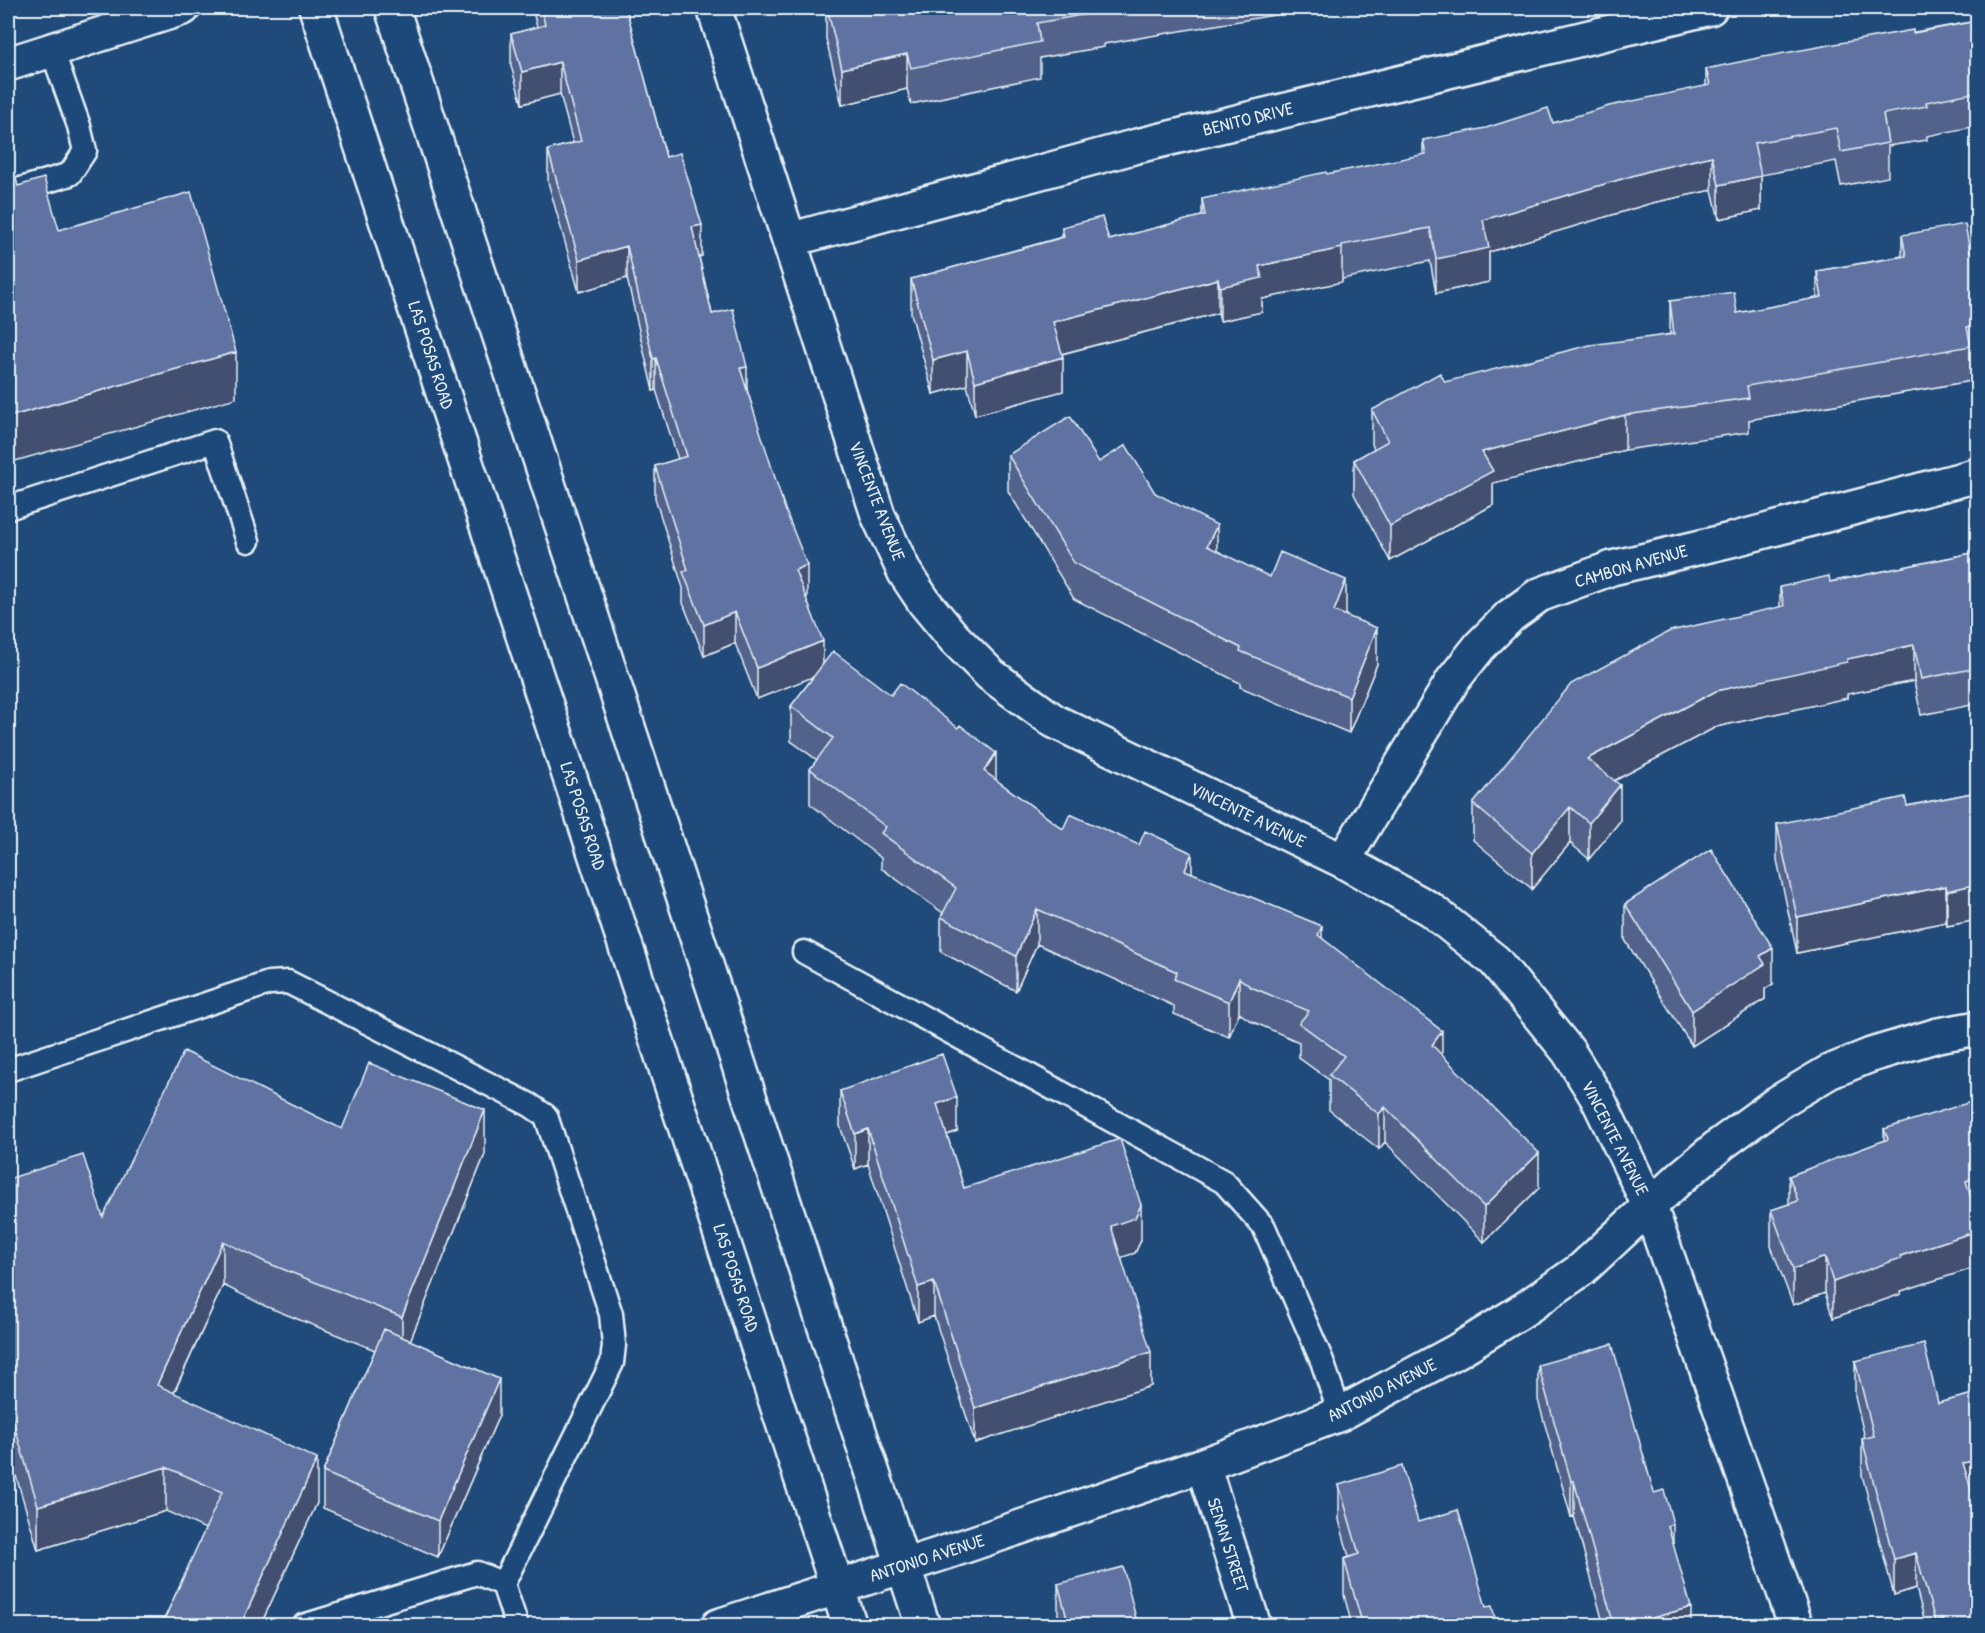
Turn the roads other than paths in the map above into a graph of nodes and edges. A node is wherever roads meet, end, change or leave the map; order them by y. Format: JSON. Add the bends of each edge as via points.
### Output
{"nodes":[{"id":1,"x":183,"y":8,"type":"edge"},
{"id":2,"x":316,"y":8,"type":"edge"},
{"id":3,"x":392,"y":8,"type":"edge"},
{"id":4,"x":714,"y":8,"type":"edge"},
{"id":5,"x":1710,"y":8,"type":"edge"},
{"id":6,"x":52,"y":50,"type":"junction"},
{"id":7,"x":8,"y":64,"type":"edge"},
{"id":8,"x":8,"y":193,"type":"edge"},
{"id":9,"x":789,"y":240,"type":"junction"},
{"id":10,"x":1977,"y":475,"type":"edge"},
{"id":11,"x":8,"y":508,"type":"edge"},
{"id":12,"x":249,"y":541,"type":"dead end"},
{"id":13,"x":1343,"y":861,"type":"junction"},
{"id":14,"x":804,"y":952,"type":"dead end"},
{"id":15,"x":1977,"y":1028,"type":"edge"},
{"id":16,"x":8,"y":1070,"type":"edge"},
{"id":17,"x":1650,"y":1207,"type":"junction"},
{"id":18,"x":1340,"y":1414,"type":"junction"},
{"id":19,"x":1203,"y":1465,"type":"junction"},
{"id":20,"x":904,"y":1566,"type":"junction"},
{"id":21,"x":503,"y":1584,"type":"junction"},
{"id":22,"x":838,"y":1588,"type":"junction"},
{"id":23,"x":303,"y":1626,"type":"edge"},
{"id":24,"x":517,"y":1626,"type":"edge"},
{"id":25,"x":718,"y":1626,"type":"edge"},
{"id":26,"x":850,"y":1626,"type":"edge"},
{"id":27,"x":923,"y":1626,"type":"edge"},
{"id":28,"x":1254,"y":1626,"type":"edge"},
{"id":29,"x":1796,"y":1626,"type":"edge"}],
"edges":[{"from":1,"to":6,"type":"street"},
{"from":2,"to":22,"type":"street","name":"LAS POSAS ROAD"},
{"from":3,"to":20,"type":"street"},
{"from":4,"to":9,"type":"street","name":"VINCENTE AVENUE"},
{"from":5,"to":9,"type":"street","name":"BENITO DRIVE","via":[[1137,146]]},
{"from":6,"to":7,"type":"street"},
{"from":6,"to":8,"type":"lane","via":[[85,151],[70,174]]},
{"from":9,"to":13,"type":"street","name":"VINCENTE AVENUE","via":[[879,515],[905,573],[954,638],[991,675],[1054,721]]},
{"from":10,"to":13,"type":"street","name":"CAMBON AVENUE","via":[[1612,568],[1539,595],[1510,616],[1453,680]]},
{"from":11,"to":12,"type":"lane","via":[[215,441]]},
{"from":13,"to":17,"type":"street","name":"VINCENTE AVENUE","via":[[1430,909],[1495,961],[1568,1051],[1598,1099]]},
{"from":14,"to":18,"type":"lane","via":[[1224,1182],[1264,1227],[1322,1360]]},
{"from":15,"to":17,"type":"street","name":"ANTONIO AVENUE","via":[[1938,1035],[1829,1072],[1777,1103],[1721,1144]]},
{"from":16,"to":21,"type":"lane","via":[[269,982],[288,982],[546,1116],[611,1314],[613,1354]]},
{"from":17,"to":18,"type":"street","name":"ANTONIO AVENUE","via":[[1582,1269],[1523,1310],[1457,1352]]},
{"from":17,"to":29,"type":"street","name":"VINCENTE AVENUE"},
{"from":18,"to":19,"type":"street","name":"ANTONIO AVENUE"},
{"from":19,"to":20,"type":"street","name":"ANTONIO AVENUE"},
{"from":19,"to":28,"type":"street","name":"SENAN STREET"},
{"from":20,"to":22,"type":"street","name":"ANTONIO AVENUE"},
{"from":20,"to":27,"type":"street"},
{"from":21,"to":23,"type":"lane","via":[[477,1573]]},
{"from":21,"to":24,"type":"lane"},
{"from":22,"to":25,"type":"street","name":"ANTONIO AVENUE"},
{"from":22,"to":26,"type":"street","name":"LAS POSAS ROAD"}]}
